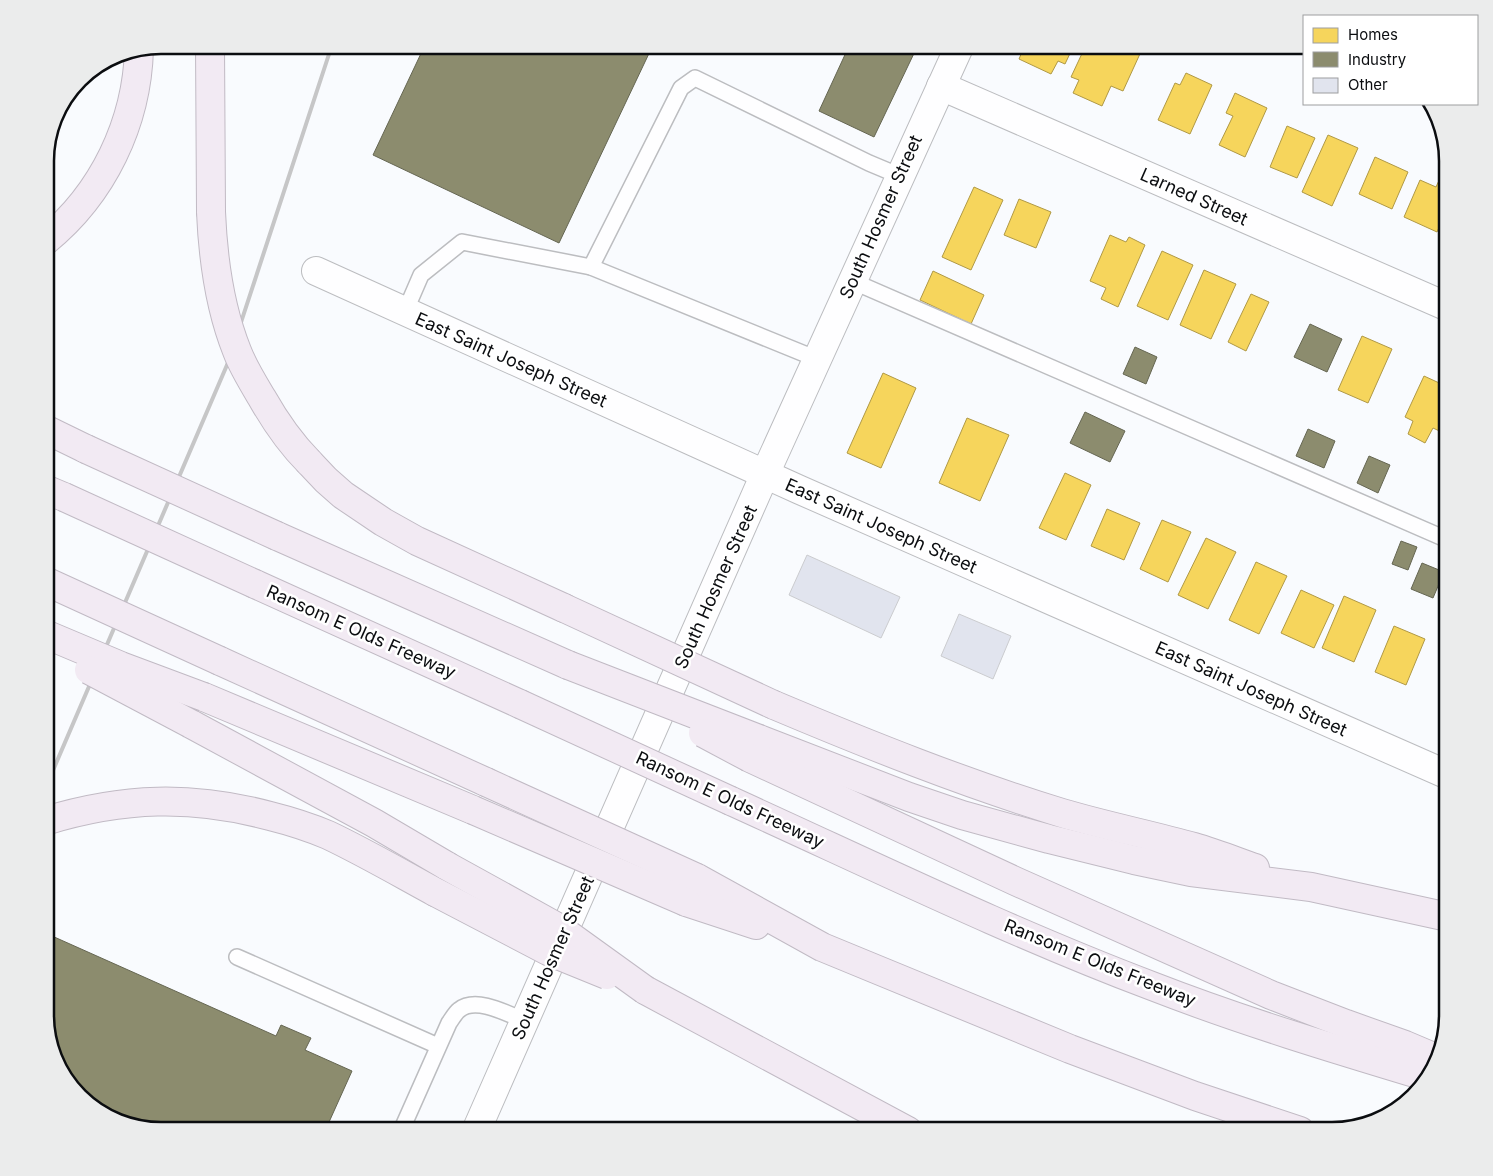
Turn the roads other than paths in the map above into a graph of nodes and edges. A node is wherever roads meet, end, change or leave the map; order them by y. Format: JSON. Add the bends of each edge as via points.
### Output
{"nodes":[{"id":1,"x":210,"y":54,"type":"edge"},
{"id":2,"x":956,"y":54,"type":"edge"},
{"id":3,"x":138,"y":56,"type":"edge"},
{"id":4,"x":941,"y":86,"type":"junction"},
{"id":5,"x":900,"y":176,"type":"junction"},
{"id":6,"x":54,"y":233,"type":"edge"},
{"id":7,"x":591,"y":268,"type":"junction"},
{"id":8,"x":316,"y":271,"type":"dead end"},
{"id":9,"x":852,"y":282,"type":"junction"},
{"id":10,"x":1439,"y":303,"type":"edge"},
{"id":11,"x":405,"y":312,"type":"junction"},
{"id":12,"x":817,"y":359,"type":"junction"},
{"id":13,"x":54,"y":433,"type":"edge"},
{"id":14,"x":765,"y":474,"type":"junction"},
{"id":15,"x":55,"y":493,"type":"edge"},
{"id":16,"x":1439,"y":536,"type":"edge"},
{"id":17,"x":54,"y":585,"type":"edge"},
{"id":18,"x":54,"y":638,"type":"edge"},
{"id":19,"x":54,"y":653,"type":"edge"},
{"id":20,"x":755,"y":748,"type":"junction"},
{"id":21,"x":1439,"y":771,"type":"edge"},
{"id":22,"x":54,"y":818,"type":"edge"},
{"id":23,"x":1311,"y":887,"type":"junction"},
{"id":24,"x":691,"y":890,"type":"junction"},
{"id":25,"x":1439,"y":915,"type":"edge"},
{"id":26,"x":237,"y":957,"type":"dead end"},
{"id":27,"x":646,"y":990,"type":"junction"},
{"id":28,"x":525,"y":1021,"type":"junction"},
{"id":29,"x":438,"y":1046,"type":"junction"},
{"id":30,"x":1431,"y":1057,"type":"edge"},
{"id":31,"x":1421,"y":1075,"type":"edge"},
{"id":32,"x":405,"y":1122,"type":"edge"},
{"id":33,"x":480,"y":1122,"type":"edge"},
{"id":34,"x":891,"y":1122,"type":"edge"},
{"id":35,"x":1273,"y":1122,"type":"edge"}],
"edges":[{"from":1,"to":23,"type":"highway","bridge":true,"via":[[210,212],[218,283],[228,323],[237,352],[280,427],[300,453],[343,495],[416,541],[774,705],[882,750],[952,777],[1086,820],[1195,848]]},
{"from":2,"to":4,"type":"street","name":"South Hosmer Street"},
{"from":3,"to":6,"type":"highway","via":[[135,92],[115,153],[83,202]]},
{"from":4,"to":5,"type":"street","name":"South Hosmer Street"},
{"from":4,"to":10,"type":"street","name":"Larned Street"},
{"from":5,"to":7,"type":"lane","via":[[695,78],[681,88]]},
{"from":5,"to":9,"type":"street","name":"South Hosmer Street"},
{"from":7,"to":11,"type":"lane","via":[[462,242],[421,275]]},
{"from":7,"to":12,"type":"lane"},
{"from":8,"to":11,"type":"street","name":"East Saint Joseph Street"},
{"from":9,"to":12,"type":"street","name":"South Hosmer Street"},
{"from":9,"to":16,"type":"lane"},
{"from":11,"to":14,"type":"street","name":"East Saint Joseph Street"},
{"from":12,"to":14,"type":"street","name":"South Hosmer Street"},
{"from":13,"to":20,"type":"highway","bridge":true},
{"from":14,"to":21,"type":"street","name":"East Saint Joseph Street"},
{"from":14,"to":28,"type":"street","name":"South Hosmer Street"},
{"from":15,"to":31,"type":"highway","name":"Ransom E Olds Freeway","bridge":true,"via":[[1056,947],[1152,987],[1268,1028]]},
{"from":17,"to":24,"type":"highway","bridge":true,"via":[[486,782]]},
{"from":18,"to":24,"type":"highway","bridge":true,"via":[[472,810]]},
{"from":19,"to":27,"type":"highway","bridge":true,"via":[[374,823],[559,928]]},
{"from":20,"to":23,"type":"highway","via":[[962,815],[1134,860],[1191,872]]},
{"from":20,"to":30,"type":"highway","via":[[1015,881],[1271,995]]},
{"from":22,"to":27,"type":"highway","bridge":true,"via":[[124,803],[202,802],[244,809],[301,825],[328,835],[548,952]]},
{"from":23,"to":25,"type":"highway"},
{"from":24,"to":35,"type":"highway","via":[[1070,1049]]},
{"from":26,"to":29,"type":"lane"},
{"from":27,"to":34,"type":"highway"},
{"from":28,"to":29,"type":"lane","via":[[486,1006],[470,1006],[454,1016]]},
{"from":28,"to":33,"type":"street","name":"South Hosmer Street"},
{"from":29,"to":32,"type":"lane"}]}
